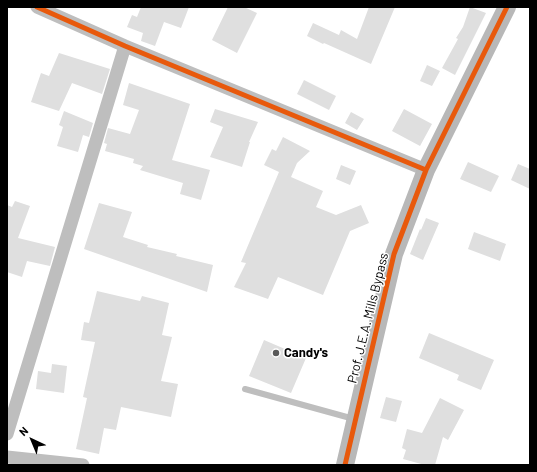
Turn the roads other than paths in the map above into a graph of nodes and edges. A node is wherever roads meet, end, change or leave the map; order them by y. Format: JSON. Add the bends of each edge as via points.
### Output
{"nodes":[{"id":1,"x":507,"y":7,"type":"edge"},
{"id":2,"x":43,"y":8,"type":"edge"},
{"id":3,"x":125,"y":46,"type":"junction"},
{"id":4,"x":426,"y":170,"type":"junction"},
{"id":5,"x":245,"y":389,"type":"dead end"},
{"id":6,"x":355,"y":420,"type":"junction"},
{"id":7,"x":7,"y":434,"type":"edge"},
{"id":8,"x":7,"y":457,"type":"edge"},
{"id":9,"x":83,"y":465,"type":"edge"},
{"id":10,"x":345,"y":465,"type":"edge"}],
"edges":[{"from":1,"to":4,"type":"street","name":"Prof. J.E.A. Mills Bypass"},
{"from":2,"to":3,"type":"street"},
{"from":3,"to":4,"type":"street"},
{"from":3,"to":7,"type":"street"},
{"from":4,"to":6,"type":"street","name":"Prof. J.E.A. Mills Bypass","via":[[394,254]]},
{"from":5,"to":6,"type":"lane"},
{"from":6,"to":10,"type":"street","name":"Prof. J.E.A. Mills Bypass"},
{"from":8,"to":9,"type":"street"}]}
